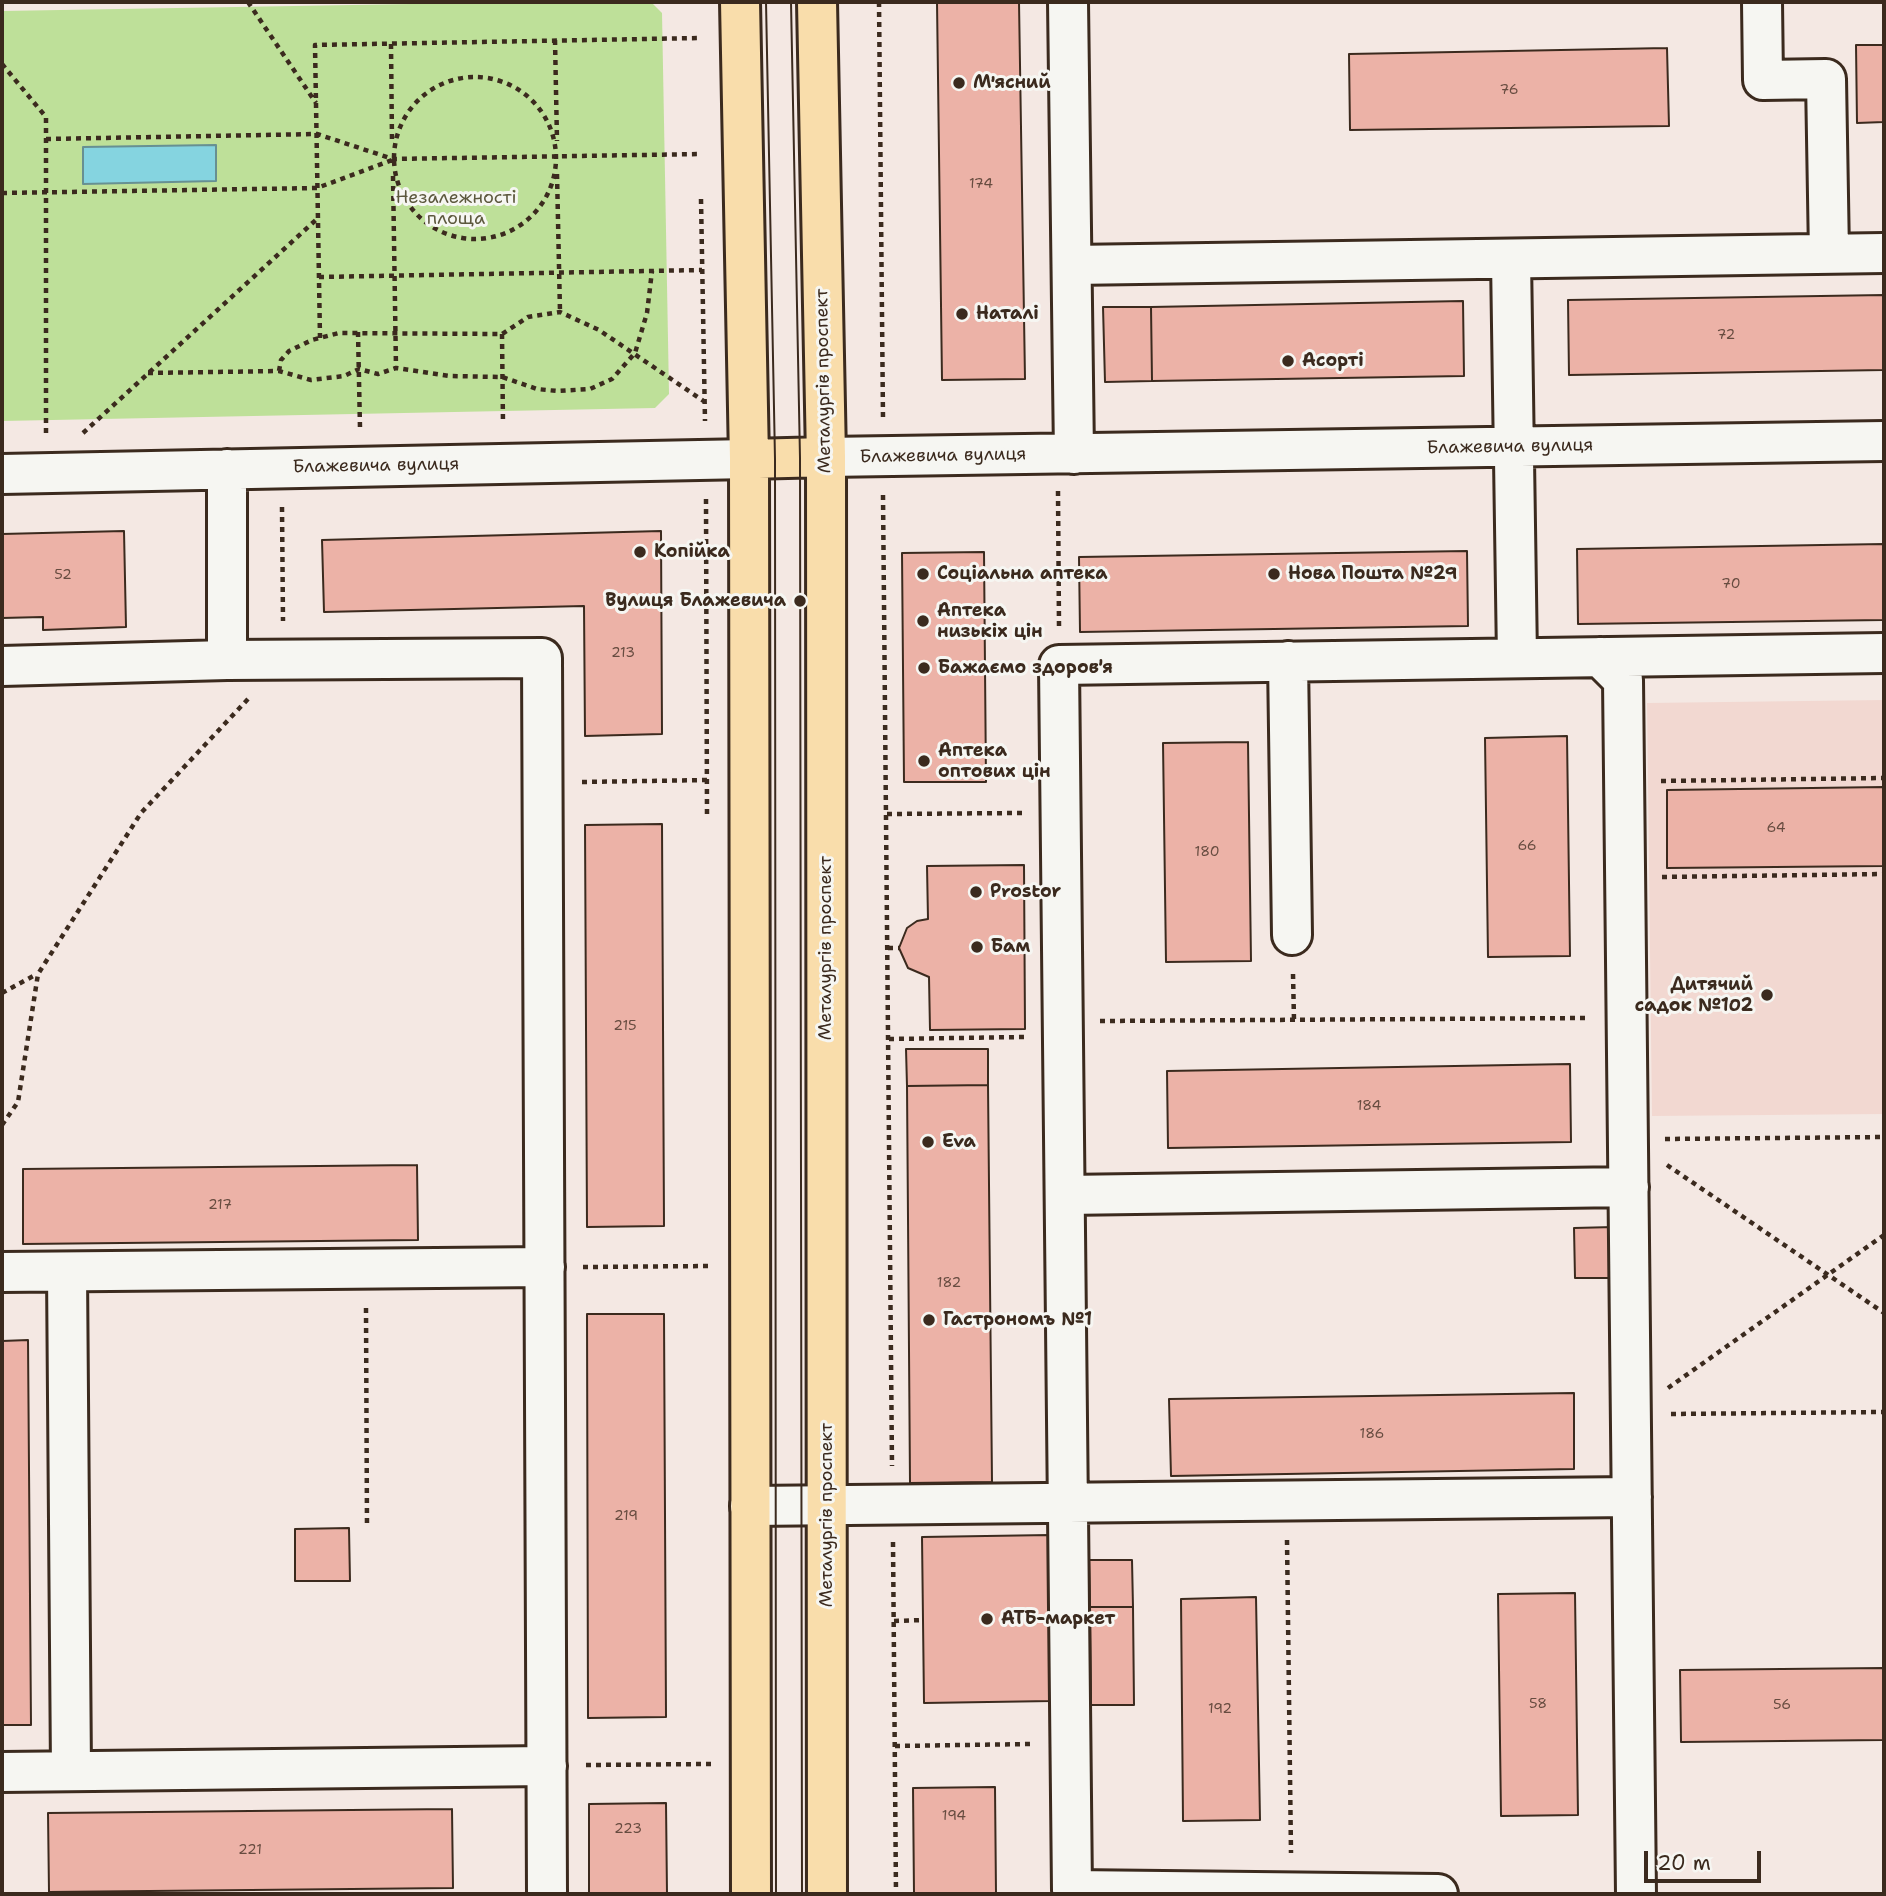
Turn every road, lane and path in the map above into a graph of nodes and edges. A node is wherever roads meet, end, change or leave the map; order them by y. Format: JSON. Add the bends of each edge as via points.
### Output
{"nodes":[{"id":1,"x":248,"y":2,"type":"edge"},
{"id":2,"x":740,"y":2,"type":"edge"},
{"id":3,"x":817,"y":2,"type":"edge"},
{"id":4,"x":879,"y":2,"type":"edge"},
{"id":5,"x":1068,"y":2,"type":"edge"},
{"id":6,"x":1762,"y":2,"type":"edge"},
{"id":7,"x":699,"y":38,"type":"dead end"},
{"id":8,"x":555,"y":40,"type":"junction"},
{"id":9,"x":391,"y":44,"type":"junction"},
{"id":10,"x":2,"y":64,"type":"edge"},
{"id":11,"x":316,"y":104,"type":"junction"},
{"id":12,"x":317,"y":134,"type":"junction"},
{"id":13,"x":46,"y":139,"type":"junction"},
{"id":14,"x":701,"y":154,"type":"dead end"},
{"id":15,"x":557,"y":157,"type":"junction"},
{"id":16,"x":393,"y":159,"type":"junction"},
{"id":17,"x":317,"y":188,"type":"junction"},
{"id":18,"x":2,"y":193,"type":"edge"},
{"id":19,"x":46,"y":193,"type":"junction"},
{"id":20,"x":318,"y":218,"type":"junction"},
{"id":21,"x":1884,"y":253,"type":"edge"},
{"id":22,"x":1829,"y":254,"type":"junction"},
{"id":23,"x":1511,"y":259,"type":"junction"},
{"id":24,"x":1072,"y":265,"type":"junction"},
{"id":25,"x":702,"y":270,"type":"dead end"},
{"id":26,"x":652,"y":271,"type":"junction"},
{"id":27,"x":559,"y":272,"type":"junction"},
{"id":28,"x":395,"y":276,"type":"junction"},
{"id":29,"x":319,"y":277,"type":"junction"},
{"id":30,"x":560,"y":312,"type":"junction"},
{"id":31,"x":358,"y":332,"type":"junction"},
{"id":32,"x":502,"y":334,"type":"junction"},
{"id":33,"x":396,"y":336,"type":"junction"},
{"id":34,"x":320,"y":338,"type":"junction"},
{"id":35,"x":635,"y":353,"type":"junction"},
{"id":36,"x":397,"y":368,"type":"junction"},
{"id":37,"x":359,"y":369,"type":"junction"},
{"id":38,"x":279,"y":371,"type":"junction"},
{"id":39,"x":148,"y":373,"type":"junction"},
{"id":40,"x":502,"y":377,"type":"junction"},
{"id":41,"x":705,"y":402,"type":"dead end"},
{"id":42,"x":883,"y":419,"type":"dead end"},
{"id":43,"x":503,"y":426,"type":"dead end"},
{"id":44,"x":360,"y":428,"type":"dead end"},
{"id":45,"x":82,"y":434,"type":"dead end"},
{"id":46,"x":46,"y":435,"type":"dead end"},
{"id":47,"x":1884,"y":441,"type":"edge"},
{"id":48,"x":1514,"y":447,"type":"junction"},
{"id":49,"x":1074,"y":454,"type":"junction"},
{"id":50,"x":826,"y":457,"type":"junction"},
{"id":51,"x":749,"y":458,"type":"junction"},
{"id":52,"x":227,"y":469,"type":"junction"},
{"id":53,"x":2,"y":474,"type":"edge"},
{"id":54,"x":1058,"y":491,"type":"dead end"},
{"id":55,"x":883,"y":494,"type":"dead end"},
{"id":56,"x":282,"y":506,"type":"dead end"},
{"id":57,"x":1884,"y":653,"type":"edge"},
{"id":58,"x":1600,"y":657,"type":"junction"},
{"id":59,"x":1517,"y":658,"type":"junction"},
{"id":60,"x":227,"y":660,"type":"junction"},
{"id":61,"x":284,"y":660,"type":"junction"},
{"id":62,"x":1288,"y":661,"type":"junction"},
{"id":63,"x":1059,"y":665,"type":"junction"},
{"id":64,"x":2,"y":666,"type":"edge"},
{"id":65,"x":1884,"y":778,"type":"edge"},
{"id":66,"x":707,"y":780,"type":"dead end"},
{"id":67,"x":1658,"y":781,"type":"dead end"},
{"id":68,"x":543,"y":782,"type":"junction"},
{"id":69,"x":1061,"y":812,"type":"junction"},
{"id":70,"x":887,"y":814,"type":"junction"},
{"id":71,"x":1884,"y":874,"type":"edge"},
{"id":72,"x":1659,"y":877,"type":"dead end"},
{"id":73,"x":1292,"y":935,"type":"joint"},
{"id":74,"x":888,"y":948,"type":"junction"},
{"id":75,"x":900,"y":948,"type":"dead end"},
{"id":76,"x":38,"y":974,"type":"junction"},
{"id":77,"x":2,"y":993,"type":"edge"},
{"id":78,"x":1627,"y":1018,"type":"junction"},
{"id":79,"x":1294,"y":1020,"type":"junction"},
{"id":80,"x":1063,"y":1029,"type":"junction"},
{"id":81,"x":888,"y":1039,"type":"junction"},
{"id":82,"x":2,"y":1125,"type":"edge"},
{"id":83,"x":1884,"y":1137,"type":"edge"},
{"id":84,"x":1628,"y":1139,"type":"junction"},
{"id":85,"x":1629,"y":1187,"type":"junction"},
{"id":86,"x":1065,"y":1195,"type":"junction"},
{"id":87,"x":1884,"y":1235,"type":"edge"},
{"id":88,"x":709,"y":1266,"type":"dead end"},
{"id":89,"x":545,"y":1267,"type":"junction"},
{"id":90,"x":366,"y":1269,"type":"junction"},
{"id":91,"x":2,"y":1272,"type":"edge"},
{"id":92,"x":67,"y":1272,"type":"junction"},
{"id":93,"x":1828,"y":1275,"type":"junction"},
{"id":94,"x":1884,"y":1313,"type":"edge"},
{"id":95,"x":1884,"y":1412,"type":"edge"},
{"id":96,"x":1631,"y":1414,"type":"junction"},
{"id":97,"x":1632,"y":1497,"type":"junction"},
{"id":98,"x":1287,"y":1500,"type":"junction"},
{"id":99,"x":1068,"y":1503,"type":"junction"},
{"id":100,"x":893,"y":1504,"type":"junction"},
{"id":101,"x":827,"y":1505,"type":"junction"},
{"id":102,"x":750,"y":1506,"type":"junction"},
{"id":103,"x":367,"y":1528,"type":"dead end"},
{"id":104,"x":894,"y":1620,"type":"junction"},
{"id":105,"x":923,"y":1620,"type":"dead end"},
{"id":106,"x":1070,"y":1743,"type":"junction"},
{"id":107,"x":895,"y":1746,"type":"junction"},
{"id":108,"x":710,"y":1764,"type":"dead end"},
{"id":109,"x":547,"y":1766,"type":"junction"},
{"id":110,"x":71,"y":1771,"type":"junction"},
{"id":111,"x":2,"y":1772,"type":"edge"},
{"id":112,"x":1292,"y":1893,"type":"edge"},
{"id":113,"x":547,"y":1894,"type":"edge"},
{"id":114,"x":751,"y":1894,"type":"edge"},
{"id":115,"x":827,"y":1894,"type":"edge"},
{"id":116,"x":896,"y":1894,"type":"edge"},
{"id":117,"x":1438,"y":1894,"type":"edge"},
{"id":118,"x":1636,"y":1894,"type":"edge"}],
"edges":[{"from":1,"to":11,"type":"path"},
{"from":2,"to":51,"type":"main road"},
{"from":3,"to":50,"type":"main road","name":"Металургів проспект"},
{"from":4,"to":42,"type":"path"},
{"from":5,"to":24,"type":"street"},
{"from":6,"to":22,"type":"street","via":[[1763,80],[1826,79]]},
{"from":7,"to":8,"type":"path"},
{"from":8,"to":9,"type":"path"},
{"from":8,"to":15,"type":"path"},
{"from":9,"to":11,"type":"path","via":[[315,45]]},
{"from":9,"to":16,"type":"path"},
{"from":10,"to":13,"type":"path","via":[[46,117]]},
{"from":11,"to":12,"type":"path"},
{"from":12,"to":13,"type":"path"},
{"from":12,"to":16,"type":"path"},
{"from":12,"to":17,"type":"path"},
{"from":13,"to":19,"type":"path"},
{"from":14,"to":15,"type":"path"},
{"from":15,"to":16,"type":"path"},
{"from":15,"to":16,"type":"path","via":[[547,198],[534,215],[507,233],[476,240],[455,237],[418,217],[400,190]]},
{"from":15,"to":16,"type":"path","via":[[554,136],[531,99],[505,82],[473,76],[452,79],[416,101],[395,138]]},
{"from":15,"to":27,"type":"path"},
{"from":16,"to":17,"type":"path"},
{"from":16,"to":28,"type":"path"},
{"from":17,"to":19,"type":"path"},
{"from":17,"to":20,"type":"path"},
{"from":18,"to":19,"type":"path"},
{"from":19,"to":46,"type":"path"},
{"from":20,"to":29,"type":"path"},
{"from":20,"to":39,"type":"path"},
{"from":21,"to":22,"type":"street"},
{"from":22,"to":23,"type":"street"},
{"from":23,"to":24,"type":"street"},
{"from":23,"to":48,"type":"street"},
{"from":24,"to":49,"type":"street"},
{"from":25,"to":26,"type":"path"},
{"from":26,"to":27,"type":"path"},
{"from":26,"to":35,"type":"path","via":[[647,313]]},
{"from":27,"to":28,"type":"path"},
{"from":27,"to":30,"type":"path"},
{"from":28,"to":29,"type":"path"},
{"from":28,"to":33,"type":"path"},
{"from":29,"to":34,"type":"path"},
{"from":30,"to":32,"type":"path","via":[[528,317]]},
{"from":30,"to":35,"type":"path"},
{"from":31,"to":33,"type":"path"},
{"from":31,"to":34,"type":"path"},
{"from":31,"to":37,"type":"path"},
{"from":32,"to":33,"type":"path"},
{"from":32,"to":40,"type":"path"},
{"from":33,"to":36,"type":"path"},
{"from":34,"to":38,"type":"path","via":[[289,351]]},
{"from":35,"to":40,"type":"path","via":[[611,379],[578,391],[537,388]]},
{"from":35,"to":41,"type":"path"},
{"from":36,"to":37,"type":"path","via":[[377,374]]},
{"from":36,"to":40,"type":"path","via":[[449,376]]},
{"from":37,"to":38,"type":"path","via":[[344,376],[310,380]]},
{"from":37,"to":44,"type":"path"},
{"from":38,"to":39,"type":"path"},
{"from":39,"to":45,"type":"path"},
{"from":40,"to":43,"type":"path"},
{"from":47,"to":48,"type":"street","name":"Блажевича вулиця"},
{"from":48,"to":49,"type":"street","name":"Блажевича вулиця"},
{"from":48,"to":59,"type":"street"},
{"from":49,"to":50,"type":"street","name":"Блажевича вулиця"},
{"from":50,"to":51,"type":"main road","name":"Блажевича вулиця"},
{"from":50,"to":101,"type":"main road","name":"Металургів проспект"},
{"from":51,"to":52,"type":"street","name":"Блажевича вулиця"},
{"from":51,"to":102,"type":"main road"},
{"from":52,"to":53,"type":"street","name":"Блажевича вулиця"},
{"from":52,"to":60,"type":"street"},
{"from":54,"to":63,"type":"path"},
{"from":55,"to":70,"type":"path"},
{"from":56,"to":61,"type":"path"},
{"from":57,"to":58,"type":"street"},
{"from":58,"to":59,"type":"street"},
{"from":58,"to":78,"type":"street","via":[[1623,680]]},
{"from":59,"to":62,"type":"street"},
{"from":60,"to":61,"type":"street"},
{"from":60,"to":64,"type":"street"},
{"from":61,"to":68,"type":"street","via":[[542,658]]},
{"from":61,"to":76,"type":"path","via":[[141,813]]},
{"from":62,"to":63,"type":"street"},
{"from":62,"to":73,"type":"street"},
{"from":63,"to":69,"type":"street"},
{"from":65,"to":67,"type":"path"},
{"from":66,"to":68,"type":"path"},
{"from":68,"to":89,"type":"street"},
{"from":69,"to":70,"type":"path"},
{"from":69,"to":80,"type":"street"},
{"from":70,"to":74,"type":"path"},
{"from":71,"to":72,"type":"path"},
{"from":73,"to":79,"type":"path"},
{"from":74,"to":75,"type":"path"},
{"from":74,"to":81,"type":"path"},
{"from":76,"to":77,"type":"path"},
{"from":76,"to":82,"type":"path","via":[[18,1102]]},
{"from":78,"to":79,"type":"path"},
{"from":78,"to":84,"type":"street"},
{"from":79,"to":80,"type":"path"},
{"from":80,"to":81,"type":"path"},
{"from":80,"to":86,"type":"street"},
{"from":81,"to":100,"type":"path"},
{"from":83,"to":84,"type":"path"},
{"from":84,"to":85,"type":"street"},
{"from":84,"to":93,"type":"path"},
{"from":85,"to":86,"type":"street"},
{"from":85,"to":96,"type":"street"},
{"from":86,"to":99,"type":"street"},
{"from":87,"to":93,"type":"path"},
{"from":88,"to":89,"type":"path"},
{"from":89,"to":90,"type":"street"},
{"from":89,"to":109,"type":"street"},
{"from":90,"to":92,"type":"street"},
{"from":90,"to":103,"type":"path"},
{"from":91,"to":92,"type":"street"},
{"from":92,"to":110,"type":"street"},
{"from":93,"to":94,"type":"path"},
{"from":93,"to":96,"type":"path"},
{"from":95,"to":96,"type":"path"},
{"from":96,"to":97,"type":"street"},
{"from":97,"to":98,"type":"street"},
{"from":97,"to":118,"type":"street"},
{"from":98,"to":99,"type":"street"},
{"from":98,"to":112,"type":"path"},
{"from":99,"to":100,"type":"street"},
{"from":99,"to":106,"type":"street"},
{"from":100,"to":101,"type":"street"},
{"from":100,"to":104,"type":"path"},
{"from":101,"to":102,"type":"street"},
{"from":101,"to":115,"type":"main road","name":"Металургів проспект"},
{"from":102,"to":114,"type":"main road"},
{"from":104,"to":105,"type":"path"},
{"from":104,"to":107,"type":"path"},
{"from":106,"to":107,"type":"path"},
{"from":106,"to":112,"type":"street","via":[[1072,1890]]},
{"from":107,"to":116,"type":"path"},
{"from":108,"to":109,"type":"path"},
{"from":109,"to":110,"type":"street"},
{"from":109,"to":113,"type":"street"},
{"from":110,"to":111,"type":"street"},
{"from":112,"to":117,"type":"street"}]}
